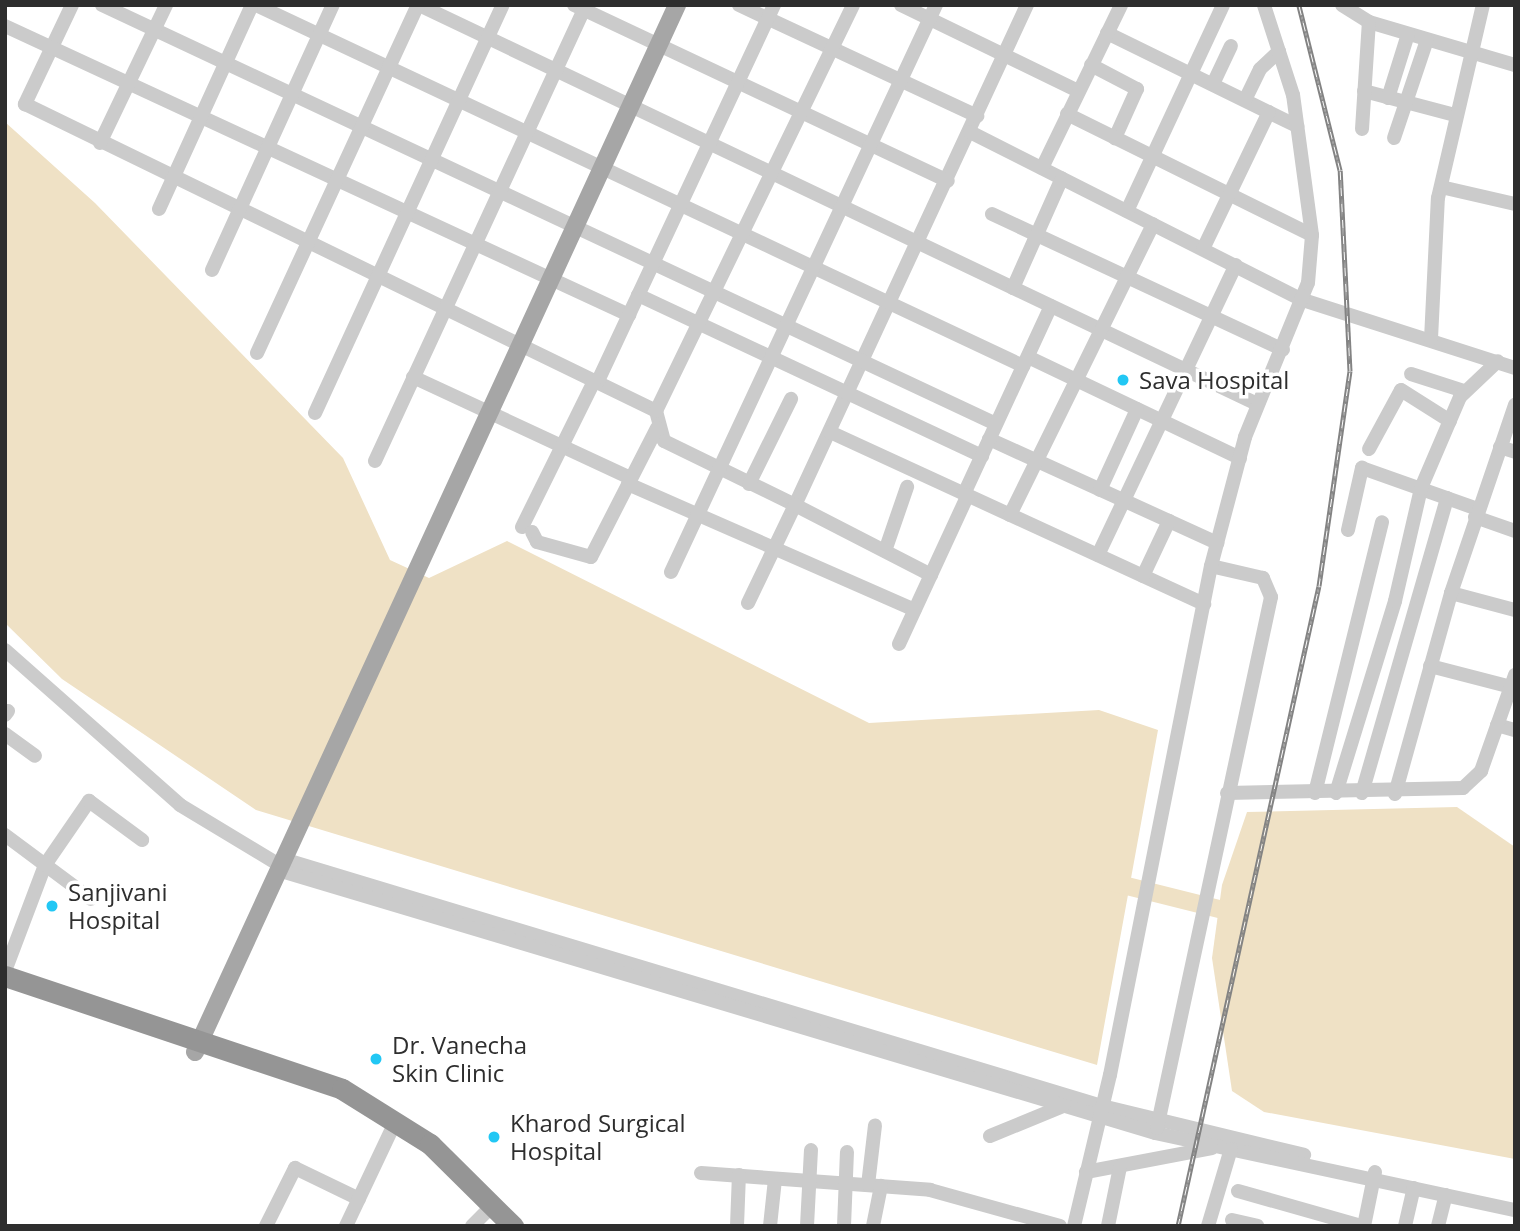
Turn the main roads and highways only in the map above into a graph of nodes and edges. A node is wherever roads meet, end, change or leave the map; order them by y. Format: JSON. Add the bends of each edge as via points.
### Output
{"nodes":[{"id":1,"x":677,"y":5,"type":"edge"},
{"id":2,"x":5,"y":973,"type":"edge"},
{"id":3,"x":5,"y":990,"type":"edge"},
{"id":4,"x":198,"y":1045,"type":"junction"},
{"id":5,"x":393,"y":1125,"type":"junction"},
{"id":6,"x":485,"y":1222,"type":"edge"},
{"id":7,"x":513,"y":1226,"type":"edge"}],
"edges":[{"from":1,"to":4,"type":"main road"},
{"from":2,"to":4,"type":"highway","via":[[78,1004]]},
{"from":3,"to":4,"type":"highway"},
{"from":4,"to":5,"type":"highway","via":[[313,1084]]},
{"from":5,"to":6,"type":"highway"},
{"from":5,"to":7,"type":"highway","via":[[452,1164]]}]}
